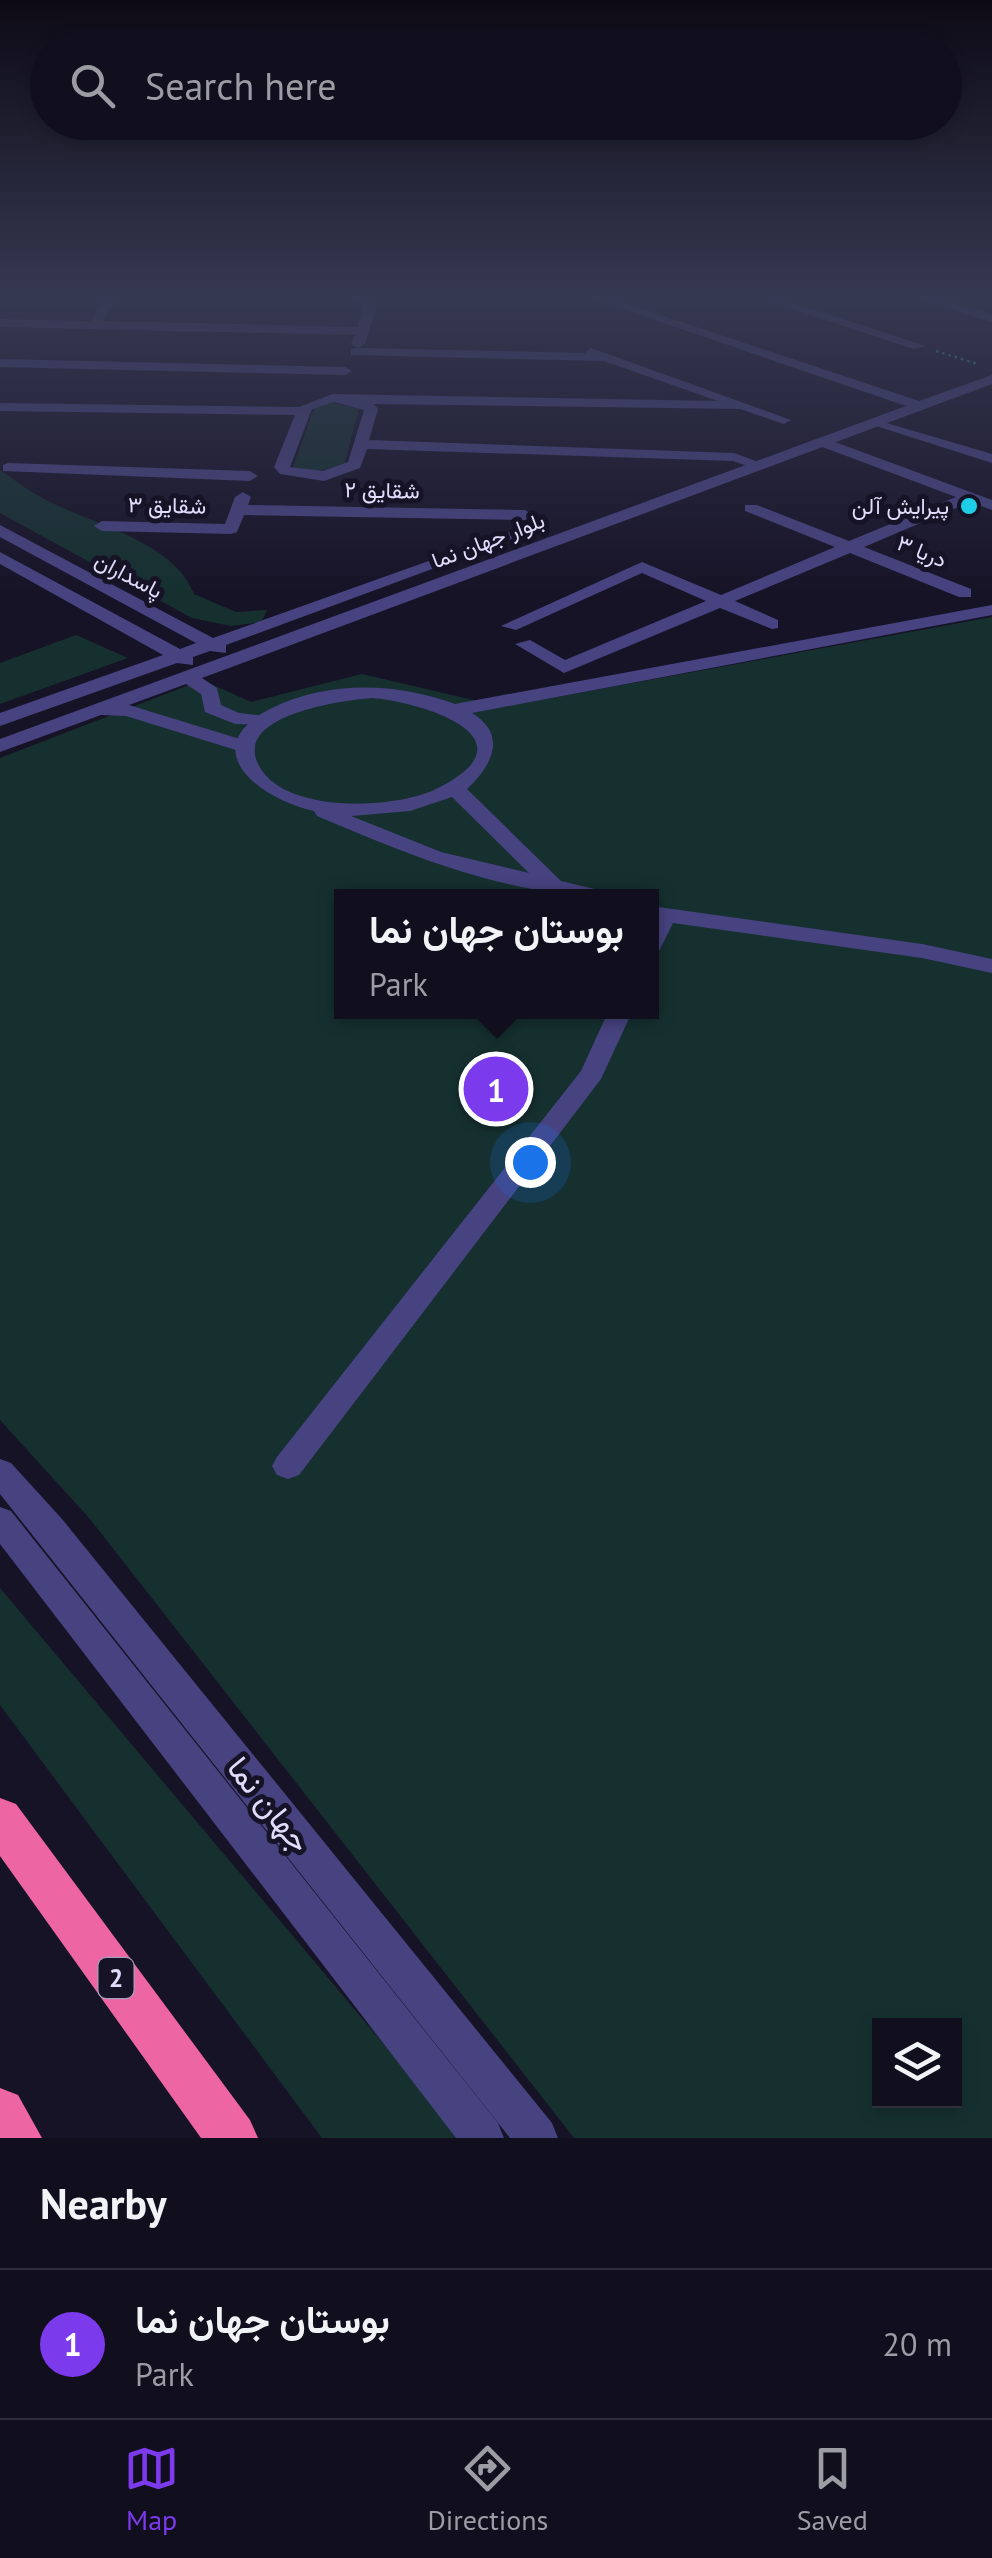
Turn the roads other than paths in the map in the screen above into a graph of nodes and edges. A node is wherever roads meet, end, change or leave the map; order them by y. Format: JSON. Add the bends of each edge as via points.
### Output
{"nodes":[{"id":1,"x":39,"y":394,"type":"dead end"},
{"id":2,"x":334,"y":395,"type":"edge"},
{"id":3,"x":707,"y":395,"type":"edge"},
{"id":4,"x":884,"y":395,"type":"edge"},
{"id":5,"x":910,"y":395,"type":"edge"},
{"id":6,"x":941,"y":395,"type":"edge"},
{"id":7,"x":333,"y":398,"type":"junction"},
{"id":8,"x":897,"y":399,"type":"junction"},
{"id":9,"x":355,"y":400,"type":"junction"},
{"id":10,"x":737,"y":406,"type":"junction"},
{"id":11,"x":919,"y":406,"type":"junction"},
{"id":12,"x":0,"y":408,"type":"edge"},
{"id":13,"x":304,"y":411,"type":"junction"},
{"id":14,"x":25,"y":412,"type":"junction"},
{"id":15,"x":0,"y":416,"type":"edge"},
{"id":16,"x":784,"y":420,"type":"dead end"},
{"id":17,"x":878,"y":422,"type":"junction"},
{"id":18,"x":296,"y":428,"type":"junction"},
{"id":19,"x":822,"y":442,"type":"junction"},
{"id":20,"x":359,"y":451,"type":"junction"},
{"id":21,"x":992,"y":459,"type":"edge"},
{"id":22,"x":716,"y":464,"type":"junction"},
{"id":23,"x":735,"y":464,"type":"junction"},
{"id":24,"x":282,"y":467,"type":"junction"},
{"id":25,"x":8,"y":468,"type":"dead end"},
{"id":26,"x":250,"y":476,"type":"junction"},
{"id":27,"x":969,"y":497,"type":"junction"},
{"id":28,"x":992,"y":506,"type":"edge"},
{"id":29,"x":751,"y":508,"type":"dead end"},
{"id":30,"x":238,"y":510,"type":"junction"},
{"id":31,"x":525,"y":516,"type":"dead end"},
{"id":32,"x":102,"y":526,"type":"dead end"},
{"id":33,"x":0,"y":530,"type":"edge"},
{"id":34,"x":851,"y":546,"type":"junction"},
{"id":35,"x":0,"y":557,"type":"edge"},
{"id":36,"x":964,"y":593,"type":"dead end"},
{"id":37,"x":720,"y":602,"type":"junction"},
{"id":38,"x":992,"y":610,"type":"edge"},
{"id":39,"x":772,"y":624,"type":"dead end"},
{"id":40,"x":510,"y":626,"type":"dead end"},
{"id":41,"x":524,"y":644,"type":"dead end"},
{"id":42,"x":212,"y":645,"type":"junction"},
{"id":43,"x":179,"y":657,"type":"junction"},
{"id":44,"x":237,"y":658,"type":"junction"},
{"id":45,"x":196,"y":674,"type":"junction"},
{"id":46,"x":456,"y":710,"type":"junction"},
{"id":47,"x":93,"y":712,"type":"junction"},
{"id":48,"x":0,"y":720,"type":"edge"},
{"id":49,"x":264,"y":721,"type":"junction"},
{"id":50,"x":0,"y":746,"type":"edge"},
{"id":51,"x":246,"y":747,"type":"junction"},
{"id":52,"x":454,"y":788,"type":"junction"},
{"id":53,"x":310,"y":805,"type":"junction"},
{"id":54,"x":552,"y":884,"type":"junction"},
{"id":55,"x":570,"y":889,"type":"edge"},
{"id":56,"x":659,"y":915,"type":"edge"},
{"id":57,"x":992,"y":966,"type":"edge"},
{"id":58,"x":617,"y":1019,"type":"edge"},
{"id":59,"x":288,"y":1466,"type":"dead end"},
{"id":60,"x":0,"y":1472,"type":"edge"},
{"id":61,"x":0,"y":1520,"type":"edge"},
{"id":62,"x":0,"y":1820,"type":"edge"},
{"id":63,"x":0,"y":2113,"type":"edge"},
{"id":64,"x":16,"y":2138,"type":"edge"},
{"id":65,"x":232,"y":2138,"type":"edge"},
{"id":66,"x":483,"y":2138,"type":"edge"},
{"id":67,"x":537,"y":2138,"type":"edge"}],
"edges":[{"from":1,"to":14,"type":"street"},
{"from":2,"to":7,"type":"street"},
{"from":3,"to":10,"type":"street"},
{"from":4,"to":8,"type":"street"},
{"from":5,"to":8,"type":"street","name":"بلوار جهان نما"},
{"from":6,"to":11,"type":"street","name":"بلوار جهان نما"},
{"from":7,"to":9,"type":"street"},
{"from":7,"to":13,"type":"street"},
{"from":8,"to":11,"type":"street"},
{"from":8,"to":23,"type":"street","name":"بلوار جهان نما"},
{"from":9,"to":10,"type":"street"},
{"from":9,"to":20,"type":"street","via":[[372,409]]},
{"from":10,"to":16,"type":"street"},
{"from":11,"to":17,"type":"street","name":"بلوار جهان نما"},
{"from":12,"to":14,"type":"street"},
{"from":13,"to":14,"type":"street"},
{"from":13,"to":18,"type":"street"},
{"from":14,"to":15,"type":"street"},
{"from":14,"to":18,"type":"street"},
{"from":17,"to":19,"type":"street","name":"بلوار جهان نما"},
{"from":17,"to":21,"type":"street"},
{"from":18,"to":24,"type":"street"},
{"from":19,"to":23,"type":"street","name":"بلوار جهان نما","via":[[756,464]]},
{"from":19,"to":27,"type":"street"},
{"from":20,"to":22,"type":"street"},
{"from":20,"to":23,"type":"street"},
{"from":20,"to":24,"type":"street","via":[[351,469],[335,475]]},
{"from":22,"to":23,"type":"street","name":"بلوار جهان نما"},
{"from":22,"to":42,"type":"street","name":"بلوار جهان نما"},
{"from":23,"to":44,"type":"street","name":"بلوار جهان نما"},
{"from":24,"to":26,"type":"street"},
{"from":25,"to":26,"type":"street"},
{"from":26,"to":30,"type":"street"},
{"from":27,"to":28,"type":"street"},
{"from":27,"to":34,"type":"street"},
{"from":29,"to":34,"type":"street","name":"دریا ۳"},
{"from":30,"to":31,"type":"street","name":"شقایق ۲"},
{"from":30,"to":32,"type":"street","name":"شقایق ۳","via":[[231,529]]},
{"from":33,"to":42,"type":"street","name":"پاسداران"},
{"from":34,"to":36,"type":"street","name":"دریا ۳"},
{"from":34,"to":37,"type":"street"},
{"from":35,"to":43,"type":"street","name":"پاسداران"},
{"from":37,"to":39,"type":"street"},
{"from":37,"to":40,"type":"street","via":[[642,567]]},
{"from":37,"to":41,"type":"street","via":[[564,667]]},
{"from":38,"to":46,"type":"street"},
{"from":42,"to":43,"type":"street","name":"بلوار جهان نما"},
{"from":42,"to":44,"type":"street","name":"پاسداران"},
{"from":43,"to":45,"type":"street","name":"پاسداران"},
{"from":43,"to":48,"type":"street","name":"بلوار جهان نما"},
{"from":44,"to":45,"type":"street","name":"بلوار جهان نما"},
{"from":45,"to":47,"type":"street","name":"بلوار جهان نما"},
{"from":45,"to":49,"type":"street","via":[[210,692],[212,708]]},
{"from":46,"to":49,"type":"street","via":[[404,694],[342,693]]},
{"from":46,"to":52,"type":"street","via":[[484,739],[484,756]]},
{"from":47,"to":50,"type":"street","name":"بلوار جهان نما"},
{"from":47,"to":51,"type":"street","via":[[127,710]]},
{"from":49,"to":51,"type":"street"},
{"from":51,"to":53,"type":"street","via":[[247,764],[259,781]]},
{"from":52,"to":53,"type":"street","via":[[387,808]]},
{"from":52,"to":54,"type":"street"},
{"from":53,"to":54,"type":"street","via":[[434,858]]},
{"from":54,"to":55,"type":"street"},
{"from":56,"to":57,"type":"street"},
{"from":58,"to":59,"type":"street","via":[[592,1074]]},
{"from":60,"to":67,"type":"street","name":"جهان نما"},
{"from":61,"to":66,"type":"street","name":"جهان نما"},
{"from":62,"to":65,"type":"highway","number":"2"},
{"from":63,"to":64,"type":"highway"}]}
